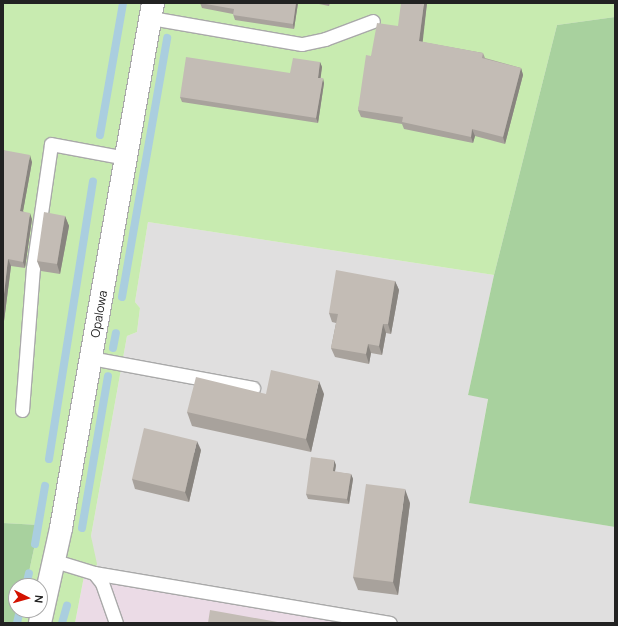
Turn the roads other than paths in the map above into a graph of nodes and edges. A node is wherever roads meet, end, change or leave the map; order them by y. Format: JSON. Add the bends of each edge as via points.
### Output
{"nodes":[{"id":1,"x":152,"y":10,"type":"edge"},
{"id":2,"x":372,"y":20,"type":"dead end"},
{"id":3,"x":126,"y":158,"type":"junction"},
{"id":4,"x":91,"y":358,"type":"junction"},
{"id":5,"x":253,"y":388,"type":"dead end"},
{"id":6,"x":22,"y":410,"type":"dead end"},
{"id":7,"x":55,"y":561,"type":"junction"},
{"id":8,"x":94,"y":573,"type":"junction"},
{"id":9,"x":40,"y":623,"type":"edge"},
{"id":10,"x":116,"y":623,"type":"edge"},
{"id":11,"x":390,"y":623,"type":"edge"}],
"edges":[{"from":1,"to":2,"type":"lane","via":[[302,44],[325,39]]},
{"from":1,"to":3,"type":"street","name":"Opalowa"},
{"from":3,"to":4,"type":"street","name":"Opalowa"},
{"from":3,"to":6,"type":"lane","via":[[51,144],[33,268]]},
{"from":4,"to":5,"type":"lane"},
{"from":4,"to":7,"type":"street","name":"Opalowa"},
{"from":7,"to":8,"type":"lane"},
{"from":7,"to":9,"type":"street","name":"Opalowa"},
{"from":8,"to":10,"type":"lane","via":[[102,583]]},
{"from":8,"to":11,"type":"lane"}]}
